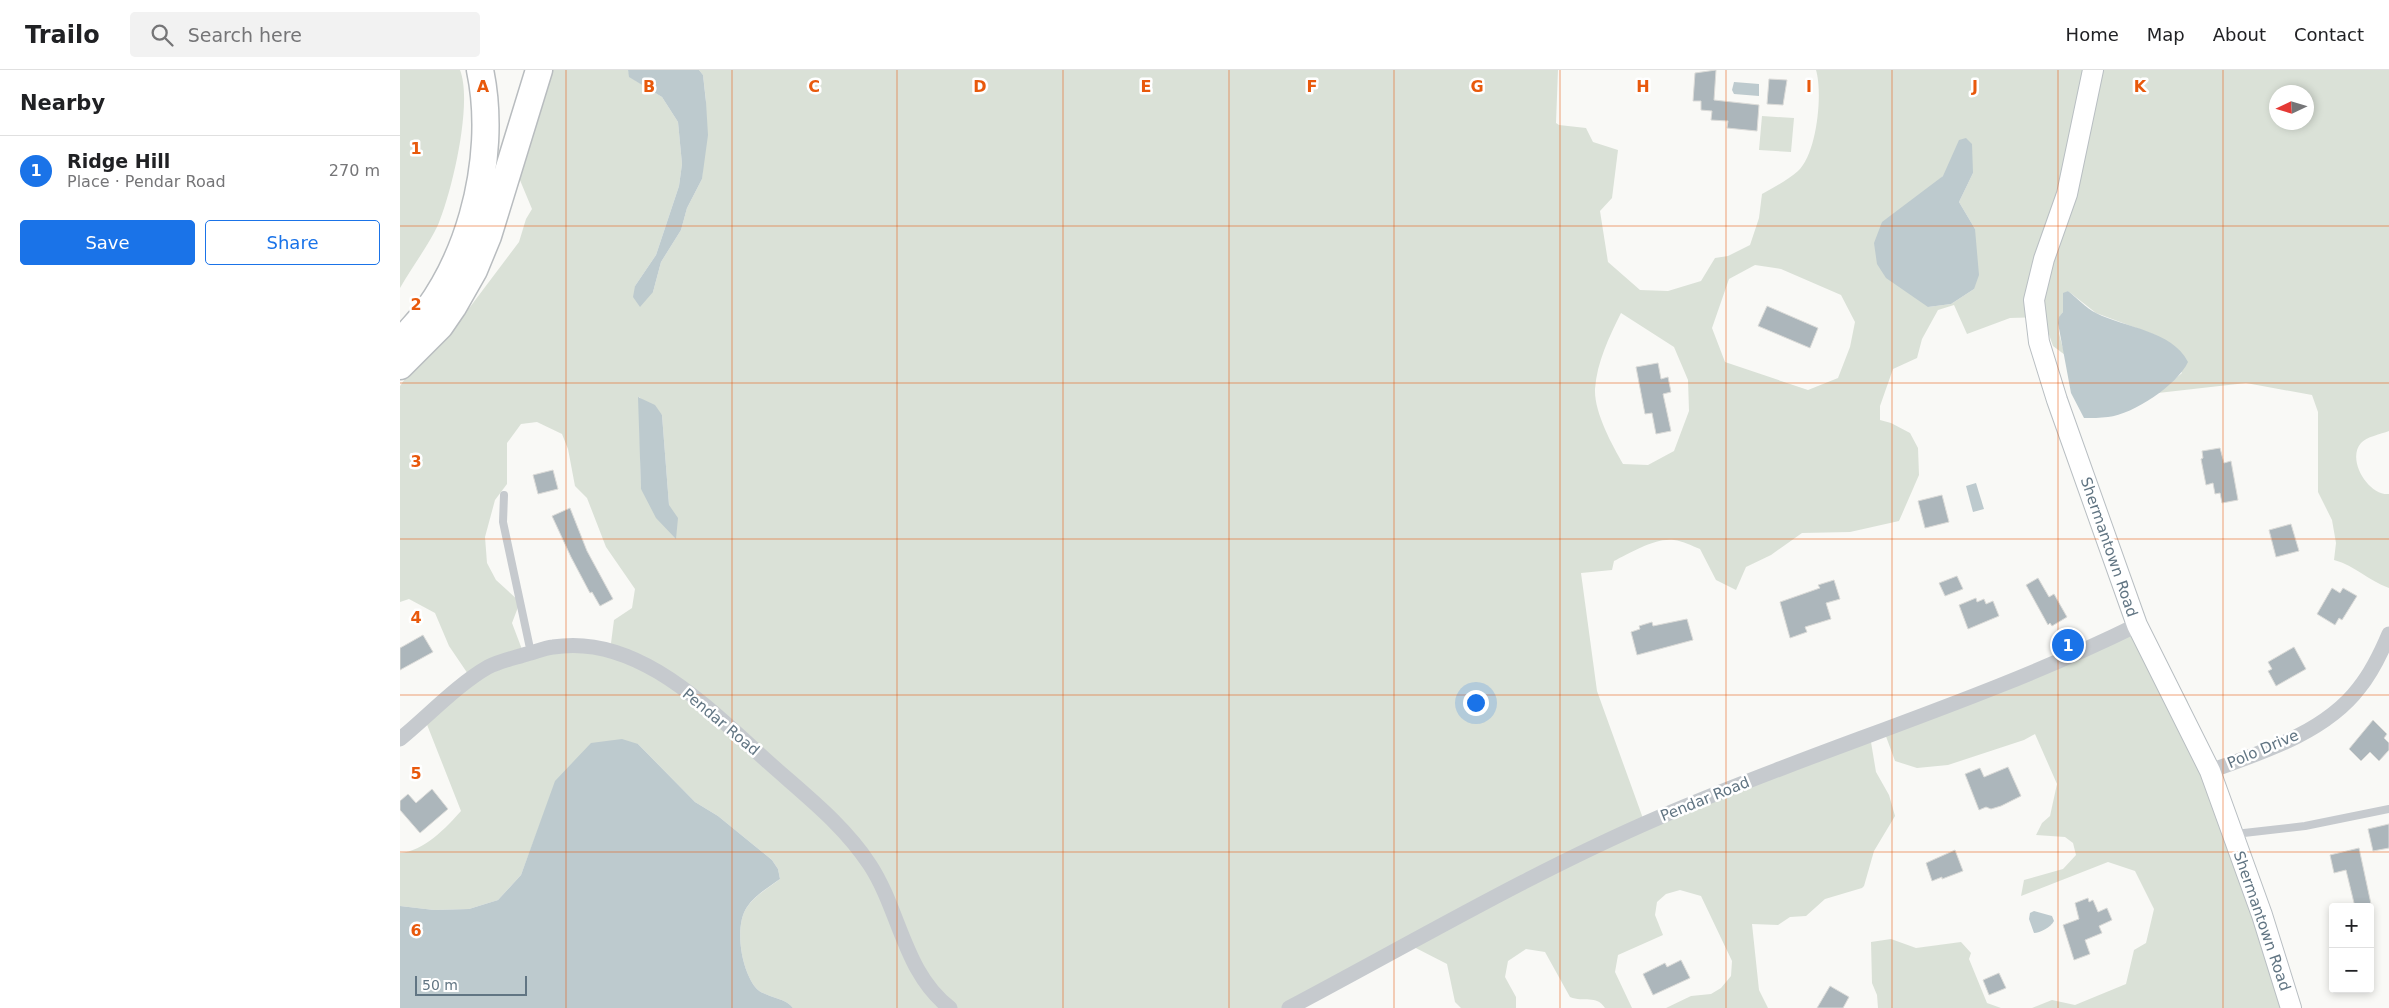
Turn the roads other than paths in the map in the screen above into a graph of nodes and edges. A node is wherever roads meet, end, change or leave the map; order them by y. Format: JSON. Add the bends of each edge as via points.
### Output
{"nodes":[{"id":1,"x":480,"y":70,"type":"edge"},
{"id":2,"x":539,"y":70,"type":"edge"},
{"id":3,"x":2094,"y":70,"type":"edge"},
{"id":4,"x":400,"y":341,"type":"edge"},
{"id":5,"x":400,"y":366,"type":"edge"},
{"id":6,"x":504,"y":495,"type":"dead end"},
{"id":7,"x":2137,"y":625,"type":"junction"},
{"id":8,"x":2389,"y":634,"type":"edge"},
{"id":9,"x":531,"y":653,"type":"junction"},
{"id":10,"x":400,"y":739,"type":"edge"},
{"id":11,"x":2210,"y":771,"type":"junction"},
{"id":12,"x":2389,"y":808,"type":"edge"},
{"id":13,"x":2233,"y":834,"type":"junction"},
{"id":14,"x":950,"y":1008,"type":"edge"},
{"id":15,"x":1289,"y":1008,"type":"edge"},
{"id":16,"x":2291,"y":1008,"type":"edge"}],
"edges":[{"from":1,"to":4,"type":"highway","via":[[486,134],[471,218],[449,278],[421,320]]},
{"from":2,"to":5,"type":"highway","via":[[488,236],[474,270],[447,317]]},
{"from":3,"to":7,"type":"street","name":"Shermantown Road","via":[[2067,194],[2044,259],[2034,300],[2038,342]]},
{"from":6,"to":9,"type":"lane","via":[[504,522]]},
{"from":7,"to":11,"type":"street","name":"Shermantown Road"},
{"from":7,"to":15,"type":"street","name":"Pendar Road","via":[[2046,668],[1600,843]]},
{"from":8,"to":11,"type":"street","name":"Polo Drive","via":[[2358,690],[2320,722],[2272,749]]},
{"from":9,"to":10,"type":"street","name":"Pendar Road","via":[[488,667]]},
{"from":9,"to":14,"type":"street","name":"Pendar Road","via":[[565,646],[612,651],[658,671],[736,733],[816,803],[858,849],[878,878],[918,972],[935,997]]},
{"from":11,"to":13,"type":"street","name":"Shermantown Road"},
{"from":12,"to":13,"type":"lane","via":[[2305,826]]},
{"from":13,"to":16,"type":"street","name":"Shermantown Road"}]}
